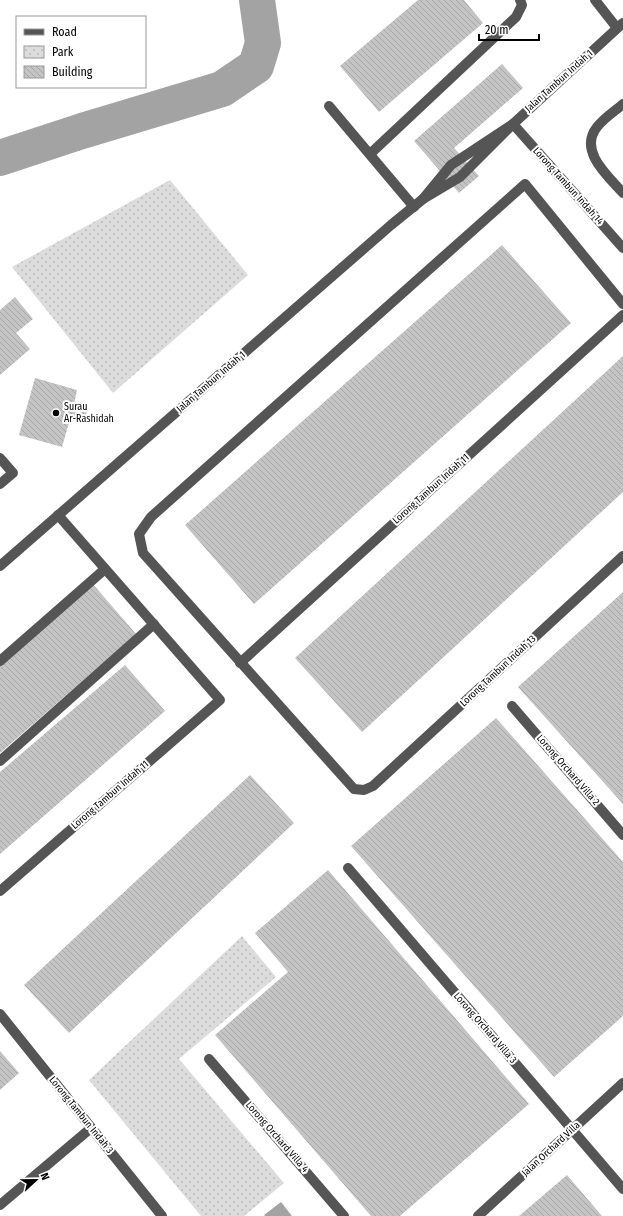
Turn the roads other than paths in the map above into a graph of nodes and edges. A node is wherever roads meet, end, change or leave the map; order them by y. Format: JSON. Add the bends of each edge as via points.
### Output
{"nodes":[{"id":1,"x":520,"y":0,"type":"edge"},
{"id":2,"x":595,"y":0,"type":"edge"},
{"id":3,"x":620,"y":26,"type":"edge"},
{"id":4,"x":623,"y":104,"type":"edge"},
{"id":5,"x":329,"y":106,"type":"dead end"},
{"id":6,"x":513,"y":124,"type":"junction"},
{"id":7,"x":370,"y":154,"type":"junction"},
{"id":8,"x":623,"y":193,"type":"edge"},
{"id":9,"x":423,"y":199,"type":"junction"},
{"id":10,"x":414,"y":207,"type":"junction"},
{"id":11,"x":623,"y":248,"type":"edge"},
{"id":12,"x":623,"y":304,"type":"edge"},
{"id":13,"x":623,"y":315,"type":"edge"},
{"id":14,"x":0,"y":458,"type":"edge"},
{"id":15,"x":0,"y":484,"type":"edge"},
{"id":16,"x":58,"y":515,"type":"junction"},
{"id":17,"x":623,"y":556,"type":"edge"},
{"id":18,"x":0,"y":566,"type":"edge"},
{"id":19,"x":105,"y":569,"type":"junction"},
{"id":20,"x":154,"y":624,"type":"junction"},
{"id":21,"x":0,"y":661,"type":"edge"},
{"id":22,"x":240,"y":663,"type":"junction"},
{"id":23,"x":512,"y":706,"type":"dead end"},
{"id":24,"x":0,"y":761,"type":"edge"},
{"id":25,"x":623,"y":835,"type":"edge"},
{"id":26,"x":348,"y":868,"type":"dead end"},
{"id":27,"x":0,"y":891,"type":"edge"},
{"id":28,"x":0,"y":1014,"type":"edge"},
{"id":29,"x":209,"y":1059,"type":"dead end"},
{"id":30,"x":623,"y":1083,"type":"edge"},
{"id":31,"x":91,"y":1128,"type":"junction"},
{"id":32,"x":572,"y":1130,"type":"junction"},
{"id":33,"x":623,"y":1189,"type":"edge"},
{"id":34,"x":0,"y":1205,"type":"edge"},
{"id":35,"x":162,"y":1216,"type":"edge"},
{"id":36,"x":344,"y":1216,"type":"edge"},
{"id":37,"x":478,"y":1216,"type":"edge"}],
"edges":[{"from":1,"to":7,"type":"street","via":[[522,5],[516,17]]},
{"from":2,"to":3,"type":"street"},
{"from":3,"to":6,"type":"street","name":"Jalan Tambun Indah 1"},
{"from":4,"to":8,"type":"street","via":[[596,127],[591,142],[595,161]]},
{"from":5,"to":7,"type":"street"},
{"from":6,"to":9,"type":"street","name":"Jalan Tambun Indah 1","via":[[460,177]]},
{"from":6,"to":9,"type":"street","name":"Jalan Tambun Indah 1","via":[[451,165]]},
{"from":6,"to":11,"type":"street","name":"Lorong Tambun Indah 14"},
{"from":7,"to":10,"type":"street"},
{"from":9,"to":10,"type":"street","name":"Jalan Tambun Indah 1"},
{"from":10,"to":16,"type":"street","name":"Jalan Tambun Indah 1"},
{"from":12,"to":22,"type":"street","via":[[525,184],[152,517],[139,534],[143,553]]},
{"from":13,"to":22,"type":"street","name":"Lorong Tambun Indah 11"},
{"from":14,"to":15,"type":"street","via":[[13,474]]},
{"from":16,"to":18,"type":"street","name":"Jalan Tambun Indah 1"},
{"from":16,"to":19,"type":"street"},
{"from":17,"to":22,"type":"street","name":"Lorong Tambun Indah 13","via":[[373,786],[364,790],[354,789]]},
{"from":19,"to":20,"type":"street"},
{"from":19,"to":21,"type":"street"},
{"from":20,"to":24,"type":"street"},
{"from":20,"to":27,"type":"street","name":"Lorong Tambun Indah 11","via":[[220,700]]},
{"from":23,"to":25,"type":"street","name":"Lorong Orchard Villa 2"},
{"from":26,"to":32,"type":"street","name":"Lorong Orchard Villa 3"},
{"from":28,"to":31,"type":"street","name":"Lorong Tambun Indah 3"},
{"from":29,"to":36,"type":"street","name":"Lorong Orchard Villa 4"},
{"from":30,"to":32,"type":"street","name":"Jalan Orchard Villa"},
{"from":31,"to":34,"type":"street"},
{"from":31,"to":35,"type":"street","name":"Lorong Tambun Indah 3"},
{"from":32,"to":33,"type":"street","name":"Lorong Orchard Villa 3"},
{"from":32,"to":37,"type":"street","name":"Jalan Orchard Villa"}]}
